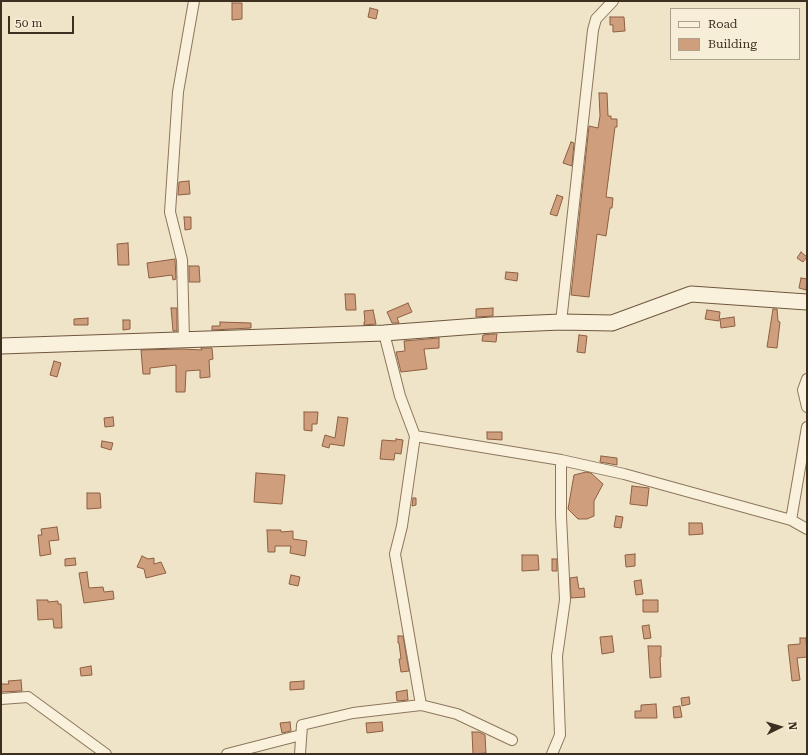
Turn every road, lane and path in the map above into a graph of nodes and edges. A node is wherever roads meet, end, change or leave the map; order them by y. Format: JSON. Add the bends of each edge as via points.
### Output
{"nodes":[{"id":1,"x":194,"y":1,"type":"edge"},
{"id":2,"x":613,"y":1,"type":"edge"},
{"id":3,"x":807,"y":302,"type":"edge"},
{"id":4,"x":561,"y":322,"type":"junction"},
{"id":5,"x":384,"y":333,"type":"junction"},
{"id":6,"x":184,"y":340,"type":"junction"},
{"id":7,"x":1,"y":346,"type":"edge"},
{"id":8,"x":807,"y":379,"type":"edge"},
{"id":9,"x":807,"y":407,"type":"edge"},
{"id":10,"x":807,"y":427,"type":"edge"},
{"id":11,"x":415,"y":436,"type":"junction"},
{"id":12,"x":561,"y":460,"type":"junction"},
{"id":13,"x":791,"y":520,"type":"junction"},
{"id":14,"x":807,"y":529,"type":"edge"},
{"id":15,"x":1,"y":699,"type":"edge"},
{"id":16,"x":421,"y":705,"type":"junction"},
{"id":17,"x":301,"y":735,"type":"junction"},
{"id":18,"x":512,"y":740,"type":"dead end"},
{"id":19,"x":106,"y":754,"type":"edge"},
{"id":20,"x":227,"y":754,"type":"edge"},
{"id":21,"x":300,"y":754,"type":"edge"},
{"id":22,"x":552,"y":754,"type":"edge"}],
"edges":[{"from":1,"to":6,"type":"street","via":[[178,92],[170,212],[182,260]]},
{"from":2,"to":4,"type":"street","via":[[596,19],[593,30]]},
{"from":3,"to":4,"type":"street","via":[[691,294],[612,323]]},
{"from":4,"to":5,"type":"street"},
{"from":5,"to":6,"type":"street"},
{"from":5,"to":11,"type":"street","via":[[400,396]]},
{"from":6,"to":7,"type":"street"},
{"from":8,"to":9,"type":"street","via":[[803,390]]},
{"from":10,"to":13,"type":"street"},
{"from":11,"to":12,"type":"street"},
{"from":11,"to":16,"type":"street","via":[[402,526],[395,554]]},
{"from":12,"to":13,"type":"street","via":[[624,474]]},
{"from":12,"to":22,"type":"street","via":[[565,600],[557,656],[560,735]]},
{"from":13,"to":14,"type":"street"},
{"from":15,"to":19,"type":"street","via":[[28,697]]},
{"from":16,"to":17,"type":"street","via":[[353,713],[302,725]]},
{"from":16,"to":18,"type":"street","via":[[457,714]]},
{"from":17,"to":20,"type":"street"},
{"from":17,"to":21,"type":"street"}]}
